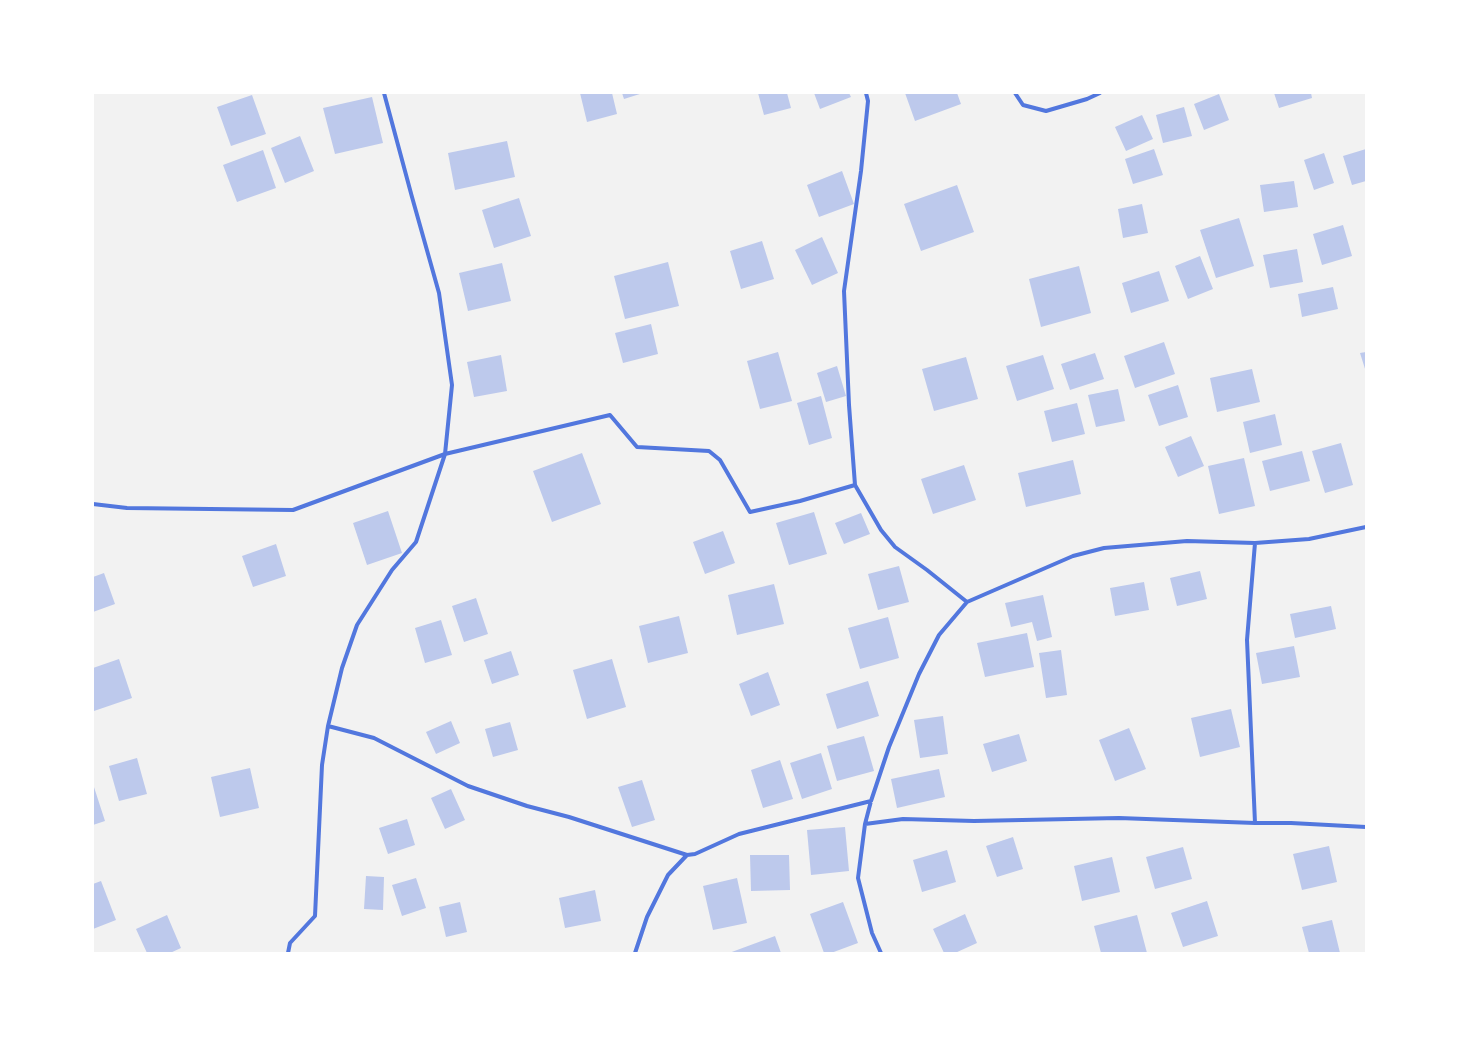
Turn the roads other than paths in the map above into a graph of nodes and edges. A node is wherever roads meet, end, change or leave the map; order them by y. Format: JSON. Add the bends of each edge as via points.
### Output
{"nodes":[{"id":1,"x":384,"y":93,"type":"edge"},
{"id":2,"x":866,"y":93,"type":"edge"},
{"id":3,"x":1014,"y":93,"type":"edge"},
{"id":4,"x":1100,"y":93,"type":"edge"},
{"id":5,"x":445,"y":454,"type":"junction"},
{"id":6,"x":855,"y":485,"type":"junction"},
{"id":7,"x":93,"y":504,"type":"edge"},
{"id":8,"x":1366,"y":527,"type":"edge"},
{"id":9,"x":1255,"y":543,"type":"junction"},
{"id":10,"x":967,"y":602,"type":"junction"},
{"id":11,"x":328,"y":726,"type":"junction"},
{"id":12,"x":871,"y":801,"type":"junction"},
{"id":13,"x":1255,"y":823,"type":"junction"},
{"id":14,"x":865,"y":824,"type":"junction"},
{"id":15,"x":1366,"y":827,"type":"edge"},
{"id":16,"x":687,"y":855,"type":"junction"},
{"id":17,"x":288,"y":953,"type":"edge"},
{"id":18,"x":634,"y":953,"type":"edge"},
{"id":19,"x":881,"y":953,"type":"edge"}],
"edges":[{"from":1,"to":5,"type":"street","via":[[440,293],[452,385]]},
{"from":2,"to":6,"type":"street","via":[[868,102],[844,291]]},
{"from":3,"to":4,"type":"street","via":[[1023,105],[1046,111]]},
{"from":5,"to":6,"type":"street","via":[[610,415],[637,447],[709,451],[720,460],[750,512]]},
{"from":5,"to":7,"type":"street","via":[[293,510],[127,508]]},
{"from":5,"to":11,"type":"street","via":[[416,542],[392,570],[357,625],[342,668]]},
{"from":6,"to":10,"type":"street","via":[[881,530],[895,548]]},
{"from":8,"to":9,"type":"street","via":[[1309,539]]},
{"from":9,"to":10,"type":"street","via":[[1187,541],[1104,548],[1073,556]]},
{"from":9,"to":13,"type":"street","via":[[1247,640]]},
{"from":10,"to":12,"type":"street","via":[[939,635],[919,674],[889,747]]},
{"from":11,"to":16,"type":"street","via":[[374,738],[468,786]]},
{"from":11,"to":17,"type":"street","via":[[322,765],[315,916],[290,943]]},
{"from":12,"to":14,"type":"street"},
{"from":12,"to":16,"type":"street","via":[[739,834],[695,854]]},
{"from":13,"to":14,"type":"street","via":[[1118,818],[974,821],[903,818]]},
{"from":13,"to":15,"type":"street"},
{"from":14,"to":19,"type":"street","via":[[858,878],[872,932]]},
{"from":16,"to":18,"type":"street","via":[[668,875],[647,917]]}]}
